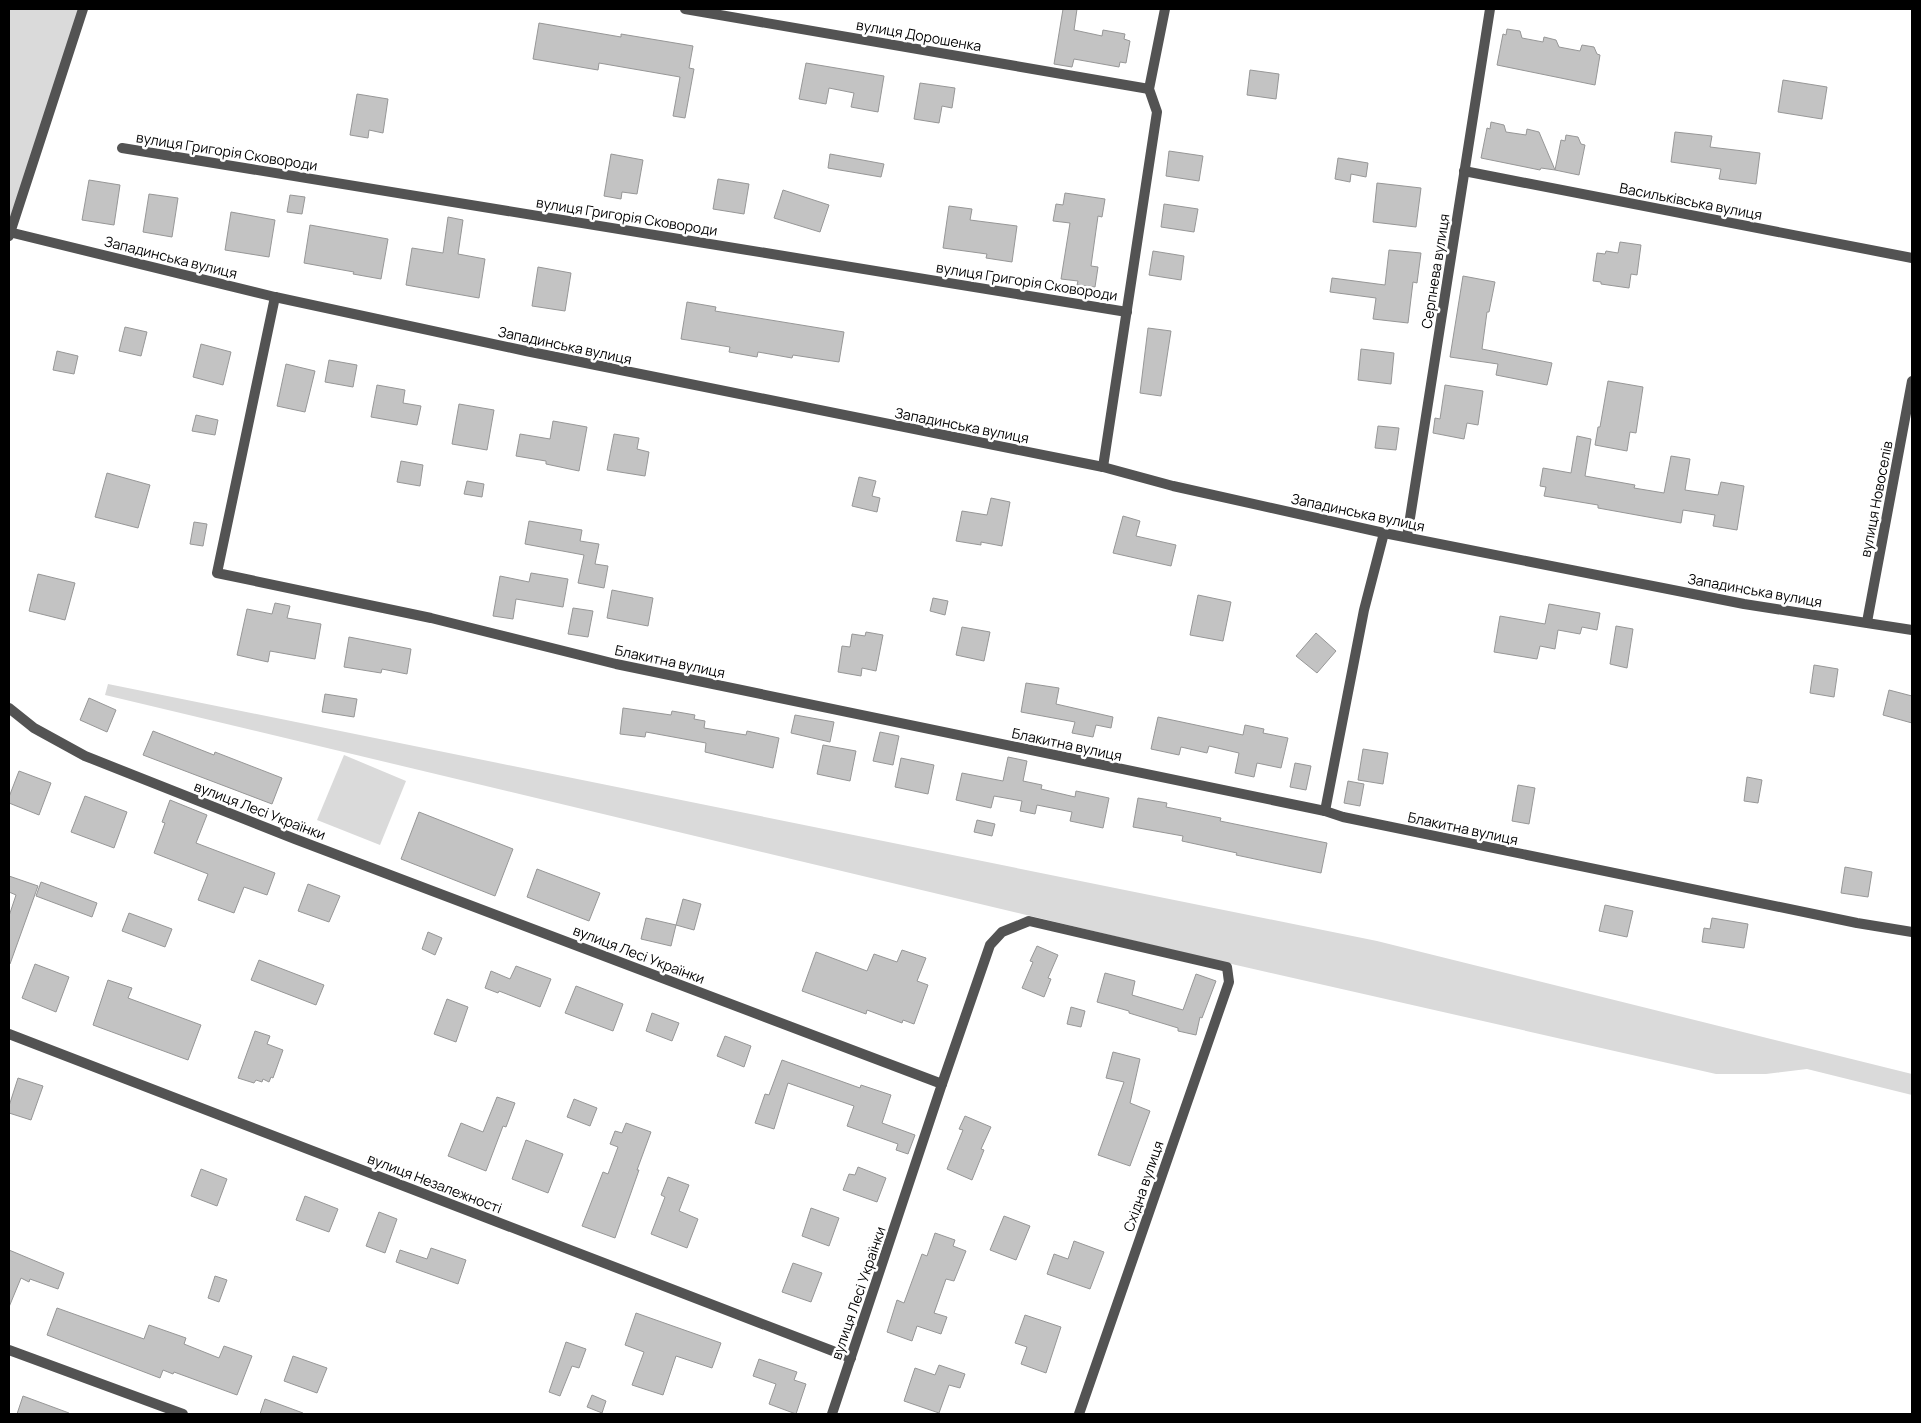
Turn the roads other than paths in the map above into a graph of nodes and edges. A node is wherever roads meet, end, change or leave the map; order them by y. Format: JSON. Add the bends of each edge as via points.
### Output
{"nodes":[{"id":1,"x":83,"y":9,"type":"edge"},
{"id":2,"x":685,"y":9,"type":"edge"},
{"id":3,"x":1165,"y":9,"type":"edge"},
{"id":4,"x":1490,"y":9,"type":"edge"},
{"id":5,"x":1149,"y":89,"type":"junction"},
{"id":6,"x":122,"y":148,"type":"dead end"},
{"id":7,"x":1464,"y":171,"type":"junction"},
{"id":8,"x":9,"y":234,"type":"edge"},
{"id":9,"x":1912,"y":258,"type":"edge"},
{"id":10,"x":275,"y":297,"type":"junction"},
{"id":11,"x":1127,"y":312,"type":"junction"},
{"id":12,"x":1912,"y":381,"type":"edge"},
{"id":13,"x":1103,"y":467,"type":"junction"},
{"id":14,"x":1384,"y":533,"type":"junction"},
{"id":15,"x":1407,"y":537,"type":"junction"},
{"id":16,"x":1867,"y":622,"type":"junction"},
{"id":17,"x":1912,"y":630,"type":"edge"},
{"id":18,"x":9,"y":708,"type":"edge"},
{"id":19,"x":1325,"y":812,"type":"junction"},
{"id":20,"x":1912,"y":932,"type":"edge"},
{"id":21,"x":9,"y":1034,"type":"edge"},
{"id":22,"x":942,"y":1084,"type":"junction"},
{"id":23,"x":9,"y":1350,"type":"edge"},
{"id":24,"x":851,"y":1358,"type":"junction"},
{"id":25,"x":183,"y":1414,"type":"edge"},
{"id":26,"x":832,"y":1414,"type":"edge"},
{"id":27,"x":1079,"y":1414,"type":"edge"}],
"edges":[{"from":1,"to":8,"type":"street"},
{"from":2,"to":5,"type":"street","name":"вулиця Дорошенка"},
{"from":3,"to":5,"type":"street"},
{"from":4,"to":7,"type":"street","name":"Серпнева вулиця"},
{"from":5,"to":11,"type":"street","via":[[1157,112]]},
{"from":6,"to":11,"type":"street","name":"вулиця Григорія Сковороди"},
{"from":7,"to":9,"type":"street","name":"Васильківська вулиця"},
{"from":7,"to":15,"type":"street","name":"Серпнева вулиця"},
{"from":8,"to":10,"type":"street","name":"Западинська вулиця"},
{"from":10,"to":13,"type":"street","name":"Западинська вулиця"},
{"from":10,"to":19,"type":"street","name":"Блакитна вулиця","via":[[217,573],[432,618],[616,664]]},
{"from":11,"to":13,"type":"street"},
{"from":12,"to":16,"type":"street","name":"вулиця Новоселів"},
{"from":13,"to":14,"type":"street","name":"Западинська вулиця"},
{"from":14,"to":15,"type":"street","name":"Западинська вулиця"},
{"from":14,"to":19,"type":"street","via":[[1364,610]]},
{"from":15,"to":16,"type":"street","name":"Западинська вулиця","via":[[1744,604]]},
{"from":16,"to":17,"type":"street","name":"Западинська вулиця"},
{"from":18,"to":22,"type":"street","name":"вулиця Лесі Українки","via":[[34,728],[84,756]]},
{"from":19,"to":20,"type":"street","name":"Блакитна вулиця"},
{"from":21,"to":24,"type":"street","name":"вулиця Незалежності"},
{"from":22,"to":24,"type":"street","name":"вулиця Лесі Українки"},
{"from":22,"to":27,"type":"street","name":"Східна вулиця","via":[[990,946],[1002,932],[1029,921],[1226,967],[1229,982]]},
{"from":23,"to":25,"type":"street"},
{"from":24,"to":26,"type":"street","name":"вулиця Лесі Українки"}]}
